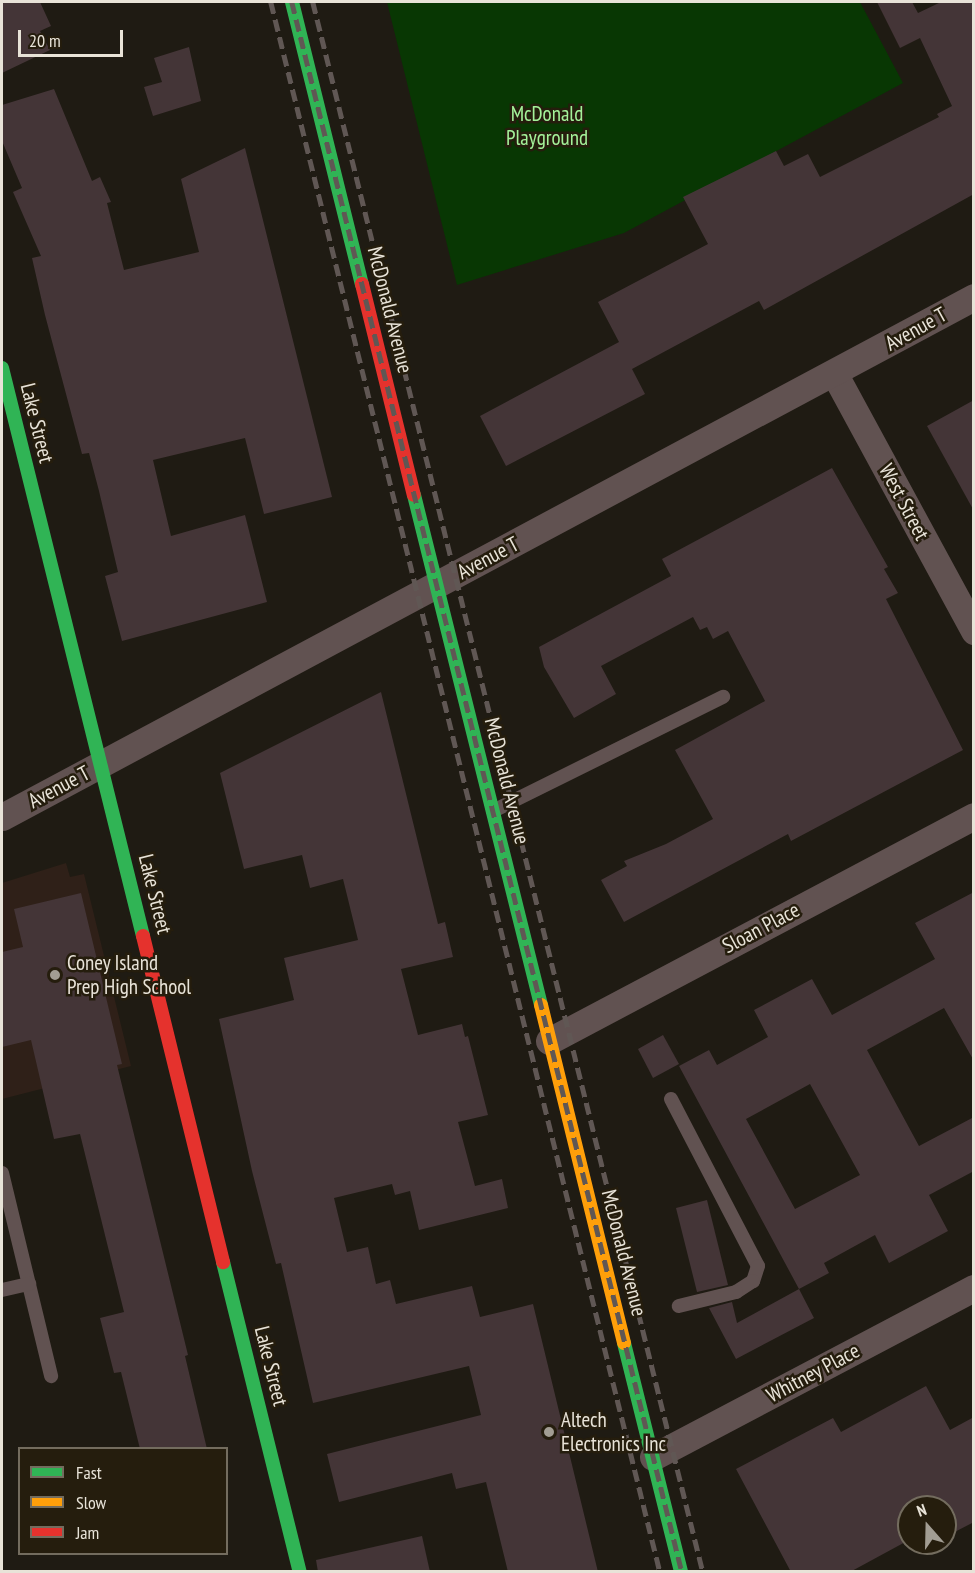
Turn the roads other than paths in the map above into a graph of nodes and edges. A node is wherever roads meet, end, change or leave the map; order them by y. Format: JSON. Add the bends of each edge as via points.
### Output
{"nodes":[{"id":1,"x":291,"y":2,"type":"edge"},
{"id":2,"x":974,"y":297,"type":"edge"},
{"id":3,"x":2,"y":368,"type":"edge"},
{"id":4,"x":834,"y":373,"type":"junction"},
{"id":5,"x":436,"y":586,"type":"junction"},
{"id":6,"x":974,"y":631,"type":"edge"},
{"id":7,"x":723,"y":697,"type":"dead end"},
{"id":8,"x":101,"y":764,"type":"junction"},
{"id":9,"x":493,"y":811,"type":"junction"},
{"id":10,"x":974,"y":816,"type":"edge"},
{"id":11,"x":2,"y":818,"type":"edge"},
{"id":12,"x":549,"y":1041,"type":"junction"},
{"id":13,"x":671,"y":1099,"type":"dead end"},
{"id":14,"x":2,"y":1173,"type":"edge"},
{"id":15,"x":29,"y":1284,"type":"junction"},
{"id":16,"x":974,"y":1288,"type":"edge"},
{"id":17,"x":2,"y":1290,"type":"edge"},
{"id":18,"x":679,"y":1306,"type":"dead end"},
{"id":19,"x":51,"y":1376,"type":"dead end"},
{"id":20,"x":652,"y":1457,"type":"junction"},
{"id":21,"x":300,"y":1572,"type":"edge"},
{"id":22,"x":681,"y":1572,"type":"edge"}],
"edges":[{"from":1,"to":5,"type":"main road","name":"McDonald Avenue"},
{"from":2,"to":4,"type":"street","name":"Avenue T"},
{"from":3,"to":8,"type":"main road","name":"Lake Street"},
{"from":4,"to":5,"type":"street","name":"Avenue T"},
{"from":4,"to":6,"type":"street","name":"West Street"},
{"from":5,"to":8,"type":"street","name":"Avenue T"},
{"from":5,"to":9,"type":"main road","name":"McDonald Avenue"},
{"from":7,"to":9,"type":"lane"},
{"from":8,"to":11,"type":"street","name":"Avenue T"},
{"from":8,"to":21,"type":"main road","name":"Lake Street"},
{"from":9,"to":12,"type":"main road","name":"McDonald Avenue"},
{"from":10,"to":12,"type":"street","name":"Sloan Place"},
{"from":12,"to":20,"type":"main road","name":"McDonald Avenue"},
{"from":13,"to":18,"type":"lane","via":[[758,1266],[753,1281],[736,1292]]},
{"from":14,"to":15,"type":"lane"},
{"from":15,"to":17,"type":"lane"},
{"from":15,"to":19,"type":"lane"},
{"from":16,"to":20,"type":"street","name":"Whitney Place"},
{"from":20,"to":22,"type":"main road","name":"McDonald Avenue"}]}
